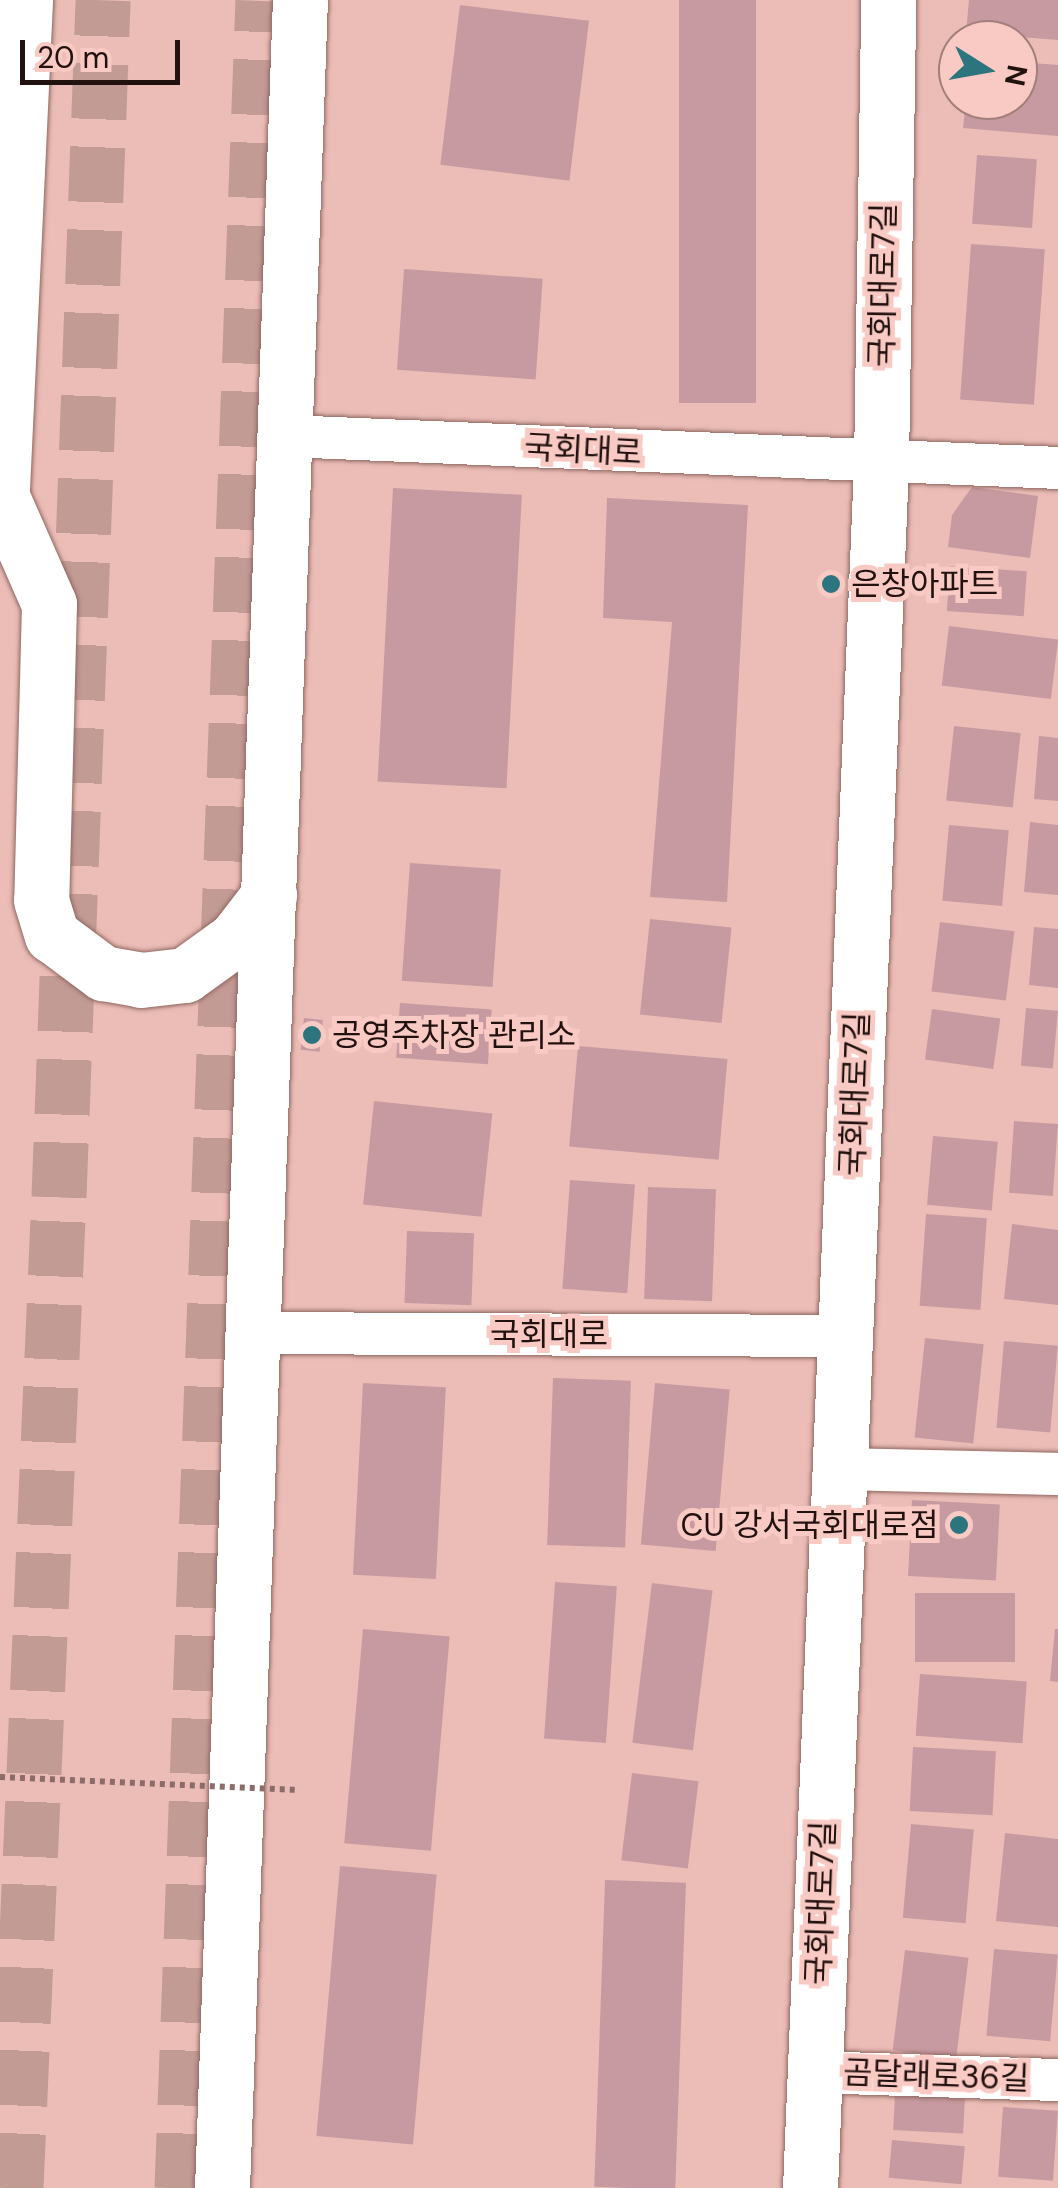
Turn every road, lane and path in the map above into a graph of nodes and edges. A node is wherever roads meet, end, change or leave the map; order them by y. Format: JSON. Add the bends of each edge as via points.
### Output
{"nodes":[{"id":1,"x":300,"y":0,"type":"edge"},
{"id":2,"x":888,"y":0,"type":"edge"},
{"id":3,"x":25,"y":17,"type":"edge"},
{"id":4,"x":0,"y":82,"type":"edge"},
{"id":5,"x":286,"y":436,"type":"junction"},
{"id":6,"x":880,"y":464,"type":"junction"},
{"id":7,"x":1058,"y":468,"type":"edge"},
{"id":8,"x":1,"y":518,"type":"edge"},
{"id":9,"x":270,"y":894,"type":"junction"},
{"id":10,"x":254,"y":1333,"type":"junction"},
{"id":11,"x":845,"y":1336,"type":"junction"},
{"id":12,"x":839,"y":1469,"type":"junction"},
{"id":13,"x":1058,"y":1474,"type":"edge"},
{"id":14,"x":0,"y":1777,"type":"edge"},
{"id":15,"x":299,"y":1790,"type":"dead end"},
{"id":16,"x":814,"y":2072,"type":"junction"},
{"id":17,"x":1058,"y":2080,"type":"edge"},
{"id":18,"x":222,"y":2188,"type":"edge"},
{"id":19,"x":810,"y":2188,"type":"edge"}],
"edges":[{"from":1,"to":5,"type":"main road"},
{"from":2,"to":6,"type":"main road","name":"국회대로7길"},
{"from":3,"to":4,"type":"main road"},
{"from":3,"to":8,"type":"main road"},
{"from":5,"to":6,"type":"street","name":"국회대로"},
{"from":5,"to":9,"type":"main road"},
{"from":6,"to":7,"type":"street","name":"국회대로"},
{"from":6,"to":11,"type":"main road","name":"국회대로7길"},
{"from":8,"to":9,"type":"main road","via":[[48,604],[41,900],[52,935],[103,973],[141,980],[186,975],[235,939]]},
{"from":9,"to":10,"type":"main road"},
{"from":10,"to":11,"type":"street","name":"국회대로"},
{"from":10,"to":18,"type":"main road"},
{"from":11,"to":12,"type":"main road","name":"국회대로7길"},
{"from":12,"to":13,"type":"street"},
{"from":12,"to":16,"type":"main road","name":"국회대로7길"},
{"from":14,"to":15,"type":"path","bridge":true},
{"from":16,"to":17,"type":"street","name":"곰달래로36길"},
{"from":16,"to":19,"type":"main road","name":"국회대로7길"}]}
